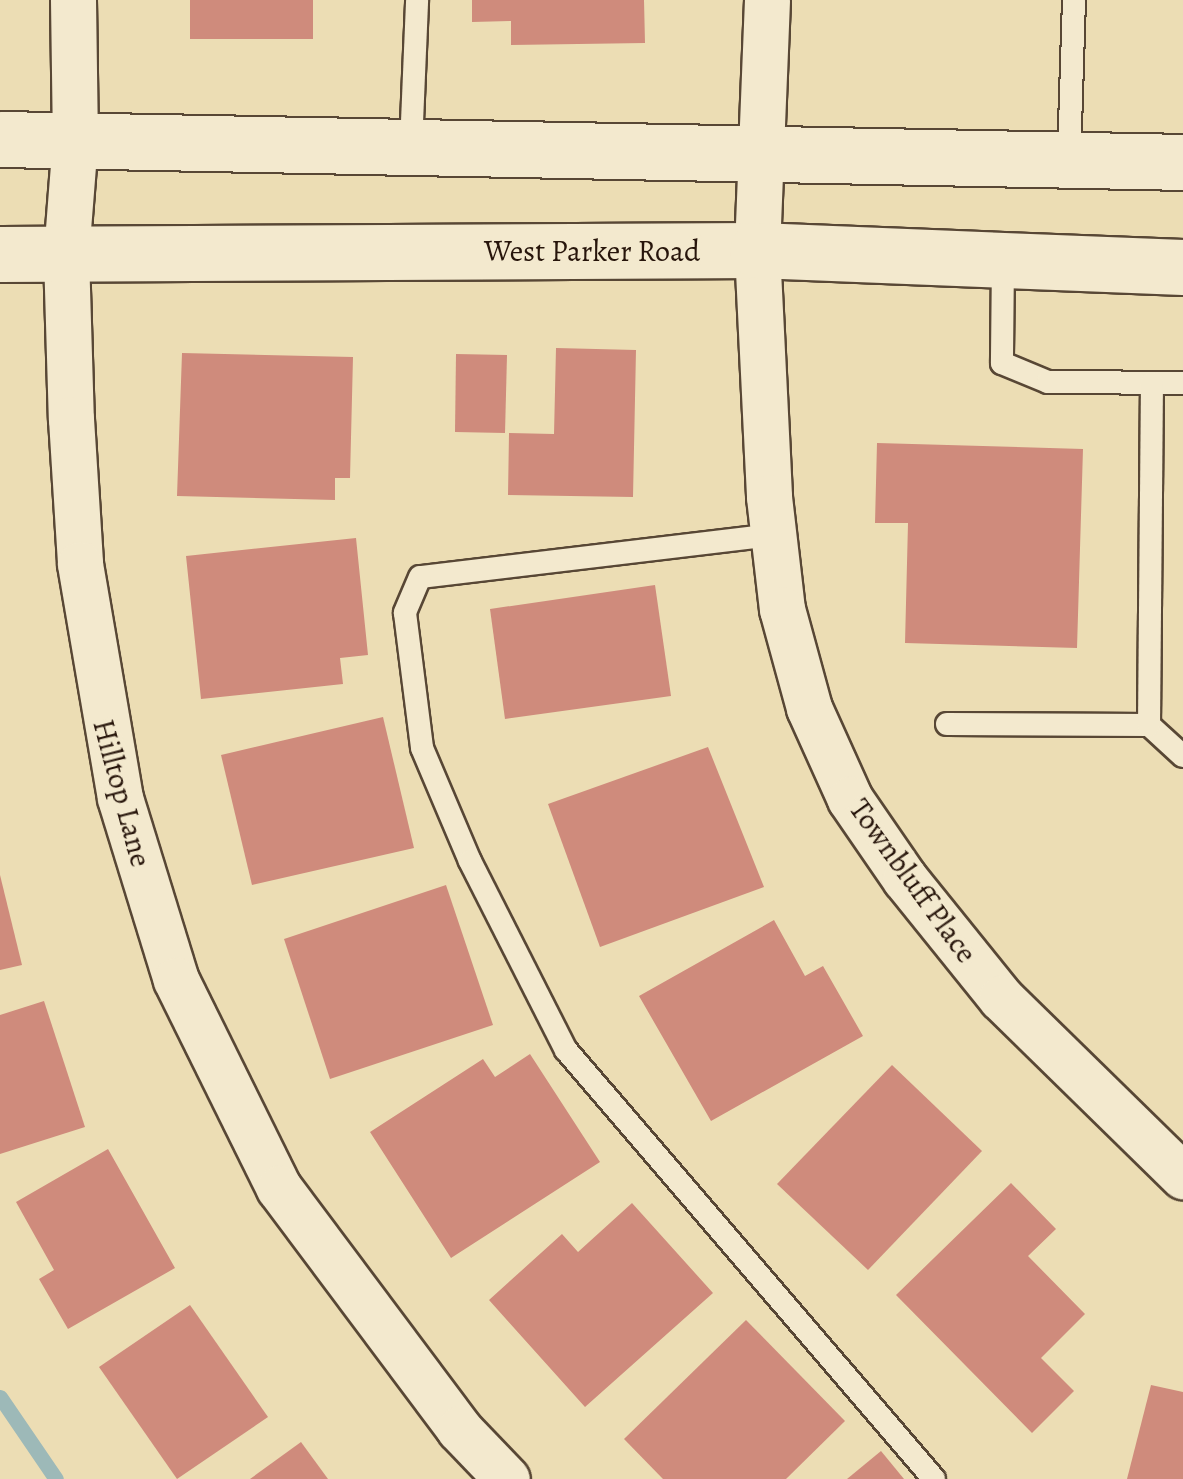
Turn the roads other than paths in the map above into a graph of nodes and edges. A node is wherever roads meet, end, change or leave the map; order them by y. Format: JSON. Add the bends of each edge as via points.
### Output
{"nodes":[{"id":1,"x":73,"y":0,"type":"edge"},
{"id":2,"x":417,"y":0,"type":"edge"},
{"id":3,"x":767,"y":0,"type":"edge"},
{"id":4,"x":1074,"y":0,"type":"edge"},
{"id":5,"x":0,"y":139,"type":"edge"},
{"id":6,"x":75,"y":140,"type":"junction"},
{"id":7,"x":411,"y":147,"type":"junction"},
{"id":8,"x":764,"y":154,"type":"junction"},
{"id":9,"x":1068,"y":160,"type":"junction"},
{"id":10,"x":1183,"y":162,"type":"edge"},
{"id":11,"x":757,"y":250,"type":"junction"},
{"id":12,"x":0,"y":254,"type":"edge"},
{"id":13,"x":66,"y":254,"type":"junction"},
{"id":14,"x":1003,"y":260,"type":"junction"},
{"id":15,"x":1183,"y":267,"type":"edge"},
{"id":16,"x":1152,"y":383,"type":"junction"},
{"id":17,"x":1183,"y":383,"type":"edge"},
{"id":18,"x":773,"y":535,"type":"junction"},
{"id":19,"x":947,"y":724,"type":"dead end"},
{"id":20,"x":1149,"y":726,"type":"junction"},
{"id":21,"x":1183,"y":756,"type":"edge"},
{"id":22,"x":1183,"y":1176,"type":"edge"},
{"id":23,"x":507,"y":1479,"type":"edge"},
{"id":24,"x":934,"y":1479,"type":"edge"}],
"edges":[{"from":1,"to":6,"type":"street","name":"Hilltop Lane"},
{"from":2,"to":7,"type":"lane"},
{"from":3,"to":8,"type":"street","name":"Townbluff Place"},
{"from":4,"to":9,"type":"lane"},
{"from":5,"to":6,"type":"main road"},
{"from":6,"to":7,"type":"main road"},
{"from":6,"to":13,"type":"street","name":"Hilltop Lane"},
{"from":7,"to":8,"type":"main road"},
{"from":8,"to":9,"type":"main road"},
{"from":8,"to":11,"type":"street","name":"Townbluff Place"},
{"from":9,"to":10,"type":"main road"},
{"from":11,"to":13,"type":"main road","name":"West Parker Road"},
{"from":11,"to":14,"type":"main road","name":"West Parker Road"},
{"from":11,"to":18,"type":"street","name":"Townbluff Place"},
{"from":12,"to":13,"type":"main road","name":"West Parker Road"},
{"from":13,"to":23,"type":"street","name":"Hilltop Lane","via":[[80,564],[98,696],[120,798],[176,980],[279,1188],[459,1429]]},
{"from":14,"to":15,"type":"main road","name":"West Parker Road"},
{"from":14,"to":16,"type":"lane","via":[[1002,363],[1048,382]]},
{"from":16,"to":17,"type":"lane"},
{"from":16,"to":20,"type":"lane"},
{"from":18,"to":22,"type":"street","name":"Townbluff Place","via":[[782,609],[809,708],[850,799],[1001,998]]},
{"from":18,"to":24,"type":"lane","via":[[420,577],[405,613],[422,748],[470,861],[566,1050]]},
{"from":19,"to":20,"type":"lane"},
{"from":20,"to":21,"type":"lane"}]}
